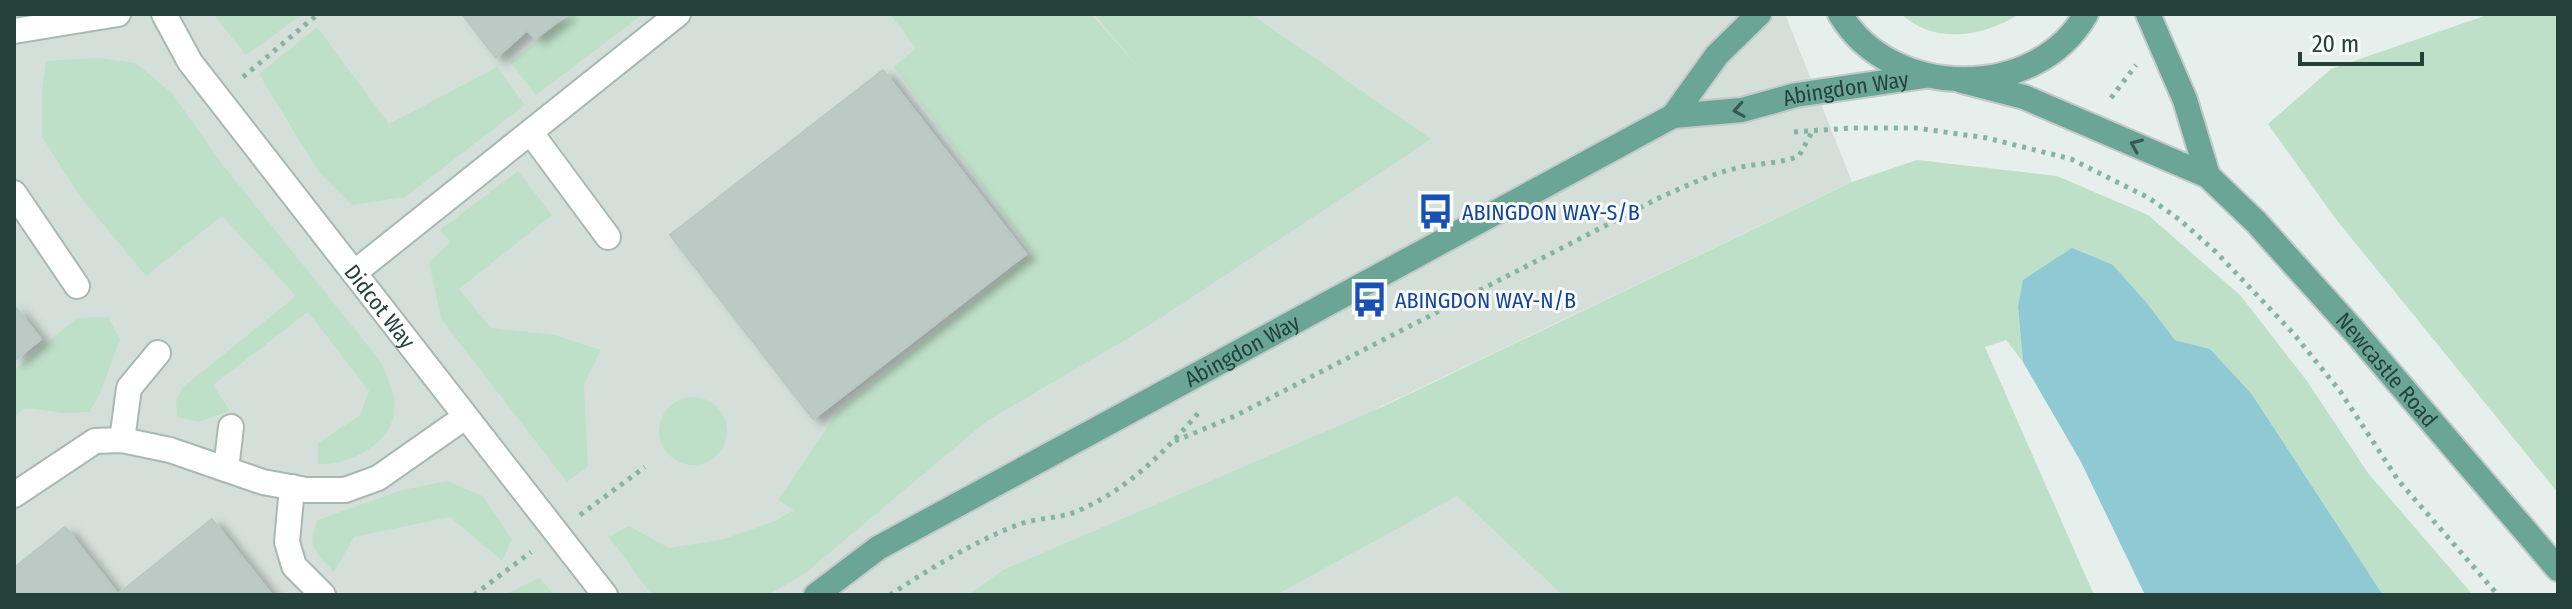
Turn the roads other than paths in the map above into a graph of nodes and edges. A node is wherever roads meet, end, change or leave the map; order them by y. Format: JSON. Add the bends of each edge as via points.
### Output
{"nodes":[{"id":1,"x":118,"y":14,"type":"edge"},
{"id":2,"x":164,"y":14,"type":"edge"},
{"id":3,"x":678,"y":14,"type":"edge"},
{"id":4,"x":1759,"y":14,"type":"edge"},
{"id":5,"x":1840,"y":14,"type":"edge"},
{"id":6,"x":2086,"y":14,"type":"edge"},
{"id":7,"x":2153,"y":25,"type":"edge"},
{"id":8,"x":14,"y":31,"type":"edge"},
{"id":9,"x":1925,"y":76,"type":"junction"},
{"id":10,"x":1962,"y":81,"type":"junction"},
{"id":11,"x":1673,"y":116,"type":"junction"},
{"id":12,"x":531,"y":133,"type":"junction"},
{"id":13,"x":2208,"y":176,"type":"junction"},
{"id":14,"x":14,"y":193,"type":"edge"},
{"id":15,"x":608,"y":237,"type":"dead end"},
{"id":16,"x":354,"y":273,"type":"junction"},
{"id":17,"x":77,"y":286,"type":"dead end"},
{"id":18,"x":158,"y":353,"type":"dead end"},
{"id":19,"x":465,"y":417,"type":"junction"},
{"id":20,"x":231,"y":427,"type":"dead end"},
{"id":21,"x":122,"y":440,"type":"junction"},
{"id":22,"x":226,"y":469,"type":"junction"},
{"id":23,"x":292,"y":487,"type":"junction"},
{"id":24,"x":14,"y":495,"type":"edge"},
{"id":25,"x":2558,"y":569,"type":"edge"},
{"id":26,"x":323,"y":595,"type":"edge"},
{"id":27,"x":605,"y":595,"type":"edge"},
{"id":28,"x":816,"y":595,"type":"edge"}],
"edges":[{"from":1,"to":8,"type":"lane"},
{"from":2,"to":16,"type":"lane","name":"Didcot Way","via":[[190,62]]},
{"from":3,"to":12,"type":"lane"},
{"from":4,"to":11,"type":"main road","name":"Abingdon Way","via":[[1717,55]]},
{"from":5,"to":9,"type":"main road","via":[[1883,58]]},
{"from":6,"to":10,"type":"main road","via":[[2047,56],[2006,75]]},
{"from":7,"to":13,"type":"main road","name":"Newcastle Road","via":[[2185,100]]},
{"from":9,"to":10,"type":"main road"},
{"from":9,"to":11,"type":"main road","name":"Abingdon Way","one_way":true,"via":[[1796,95],[1742,110]]},
{"from":13,"to":10,"type":"main road","name":"Newcastle Road","one_way":true,"via":[[2024,97]]},
{"from":11,"to":28,"type":"main road","name":"Abingdon Way","via":[[878,548]]},
{"from":12,"to":15,"type":"lane"},
{"from":12,"to":16,"type":"lane"},
{"from":13,"to":25,"type":"main road","name":"Newcastle Road","via":[[2355,332]]},
{"from":14,"to":17,"type":"lane"},
{"from":16,"to":19,"type":"lane","name":"Didcot Way"},
{"from":18,"to":21,"type":"lane","via":[[129,388]]},
{"from":19,"to":23,"type":"lane","via":[[378,478],[345,490]]},
{"from":19,"to":27,"type":"lane","name":"Didcot Way"},
{"from":20,"to":22,"type":"lane"},
{"from":21,"to":22,"type":"lane"},
{"from":21,"to":24,"type":"lane","via":[[95,441]]},
{"from":22,"to":23,"type":"lane"},
{"from":23,"to":26,"type":"lane","via":[[287,542],[294,566]]}]}
